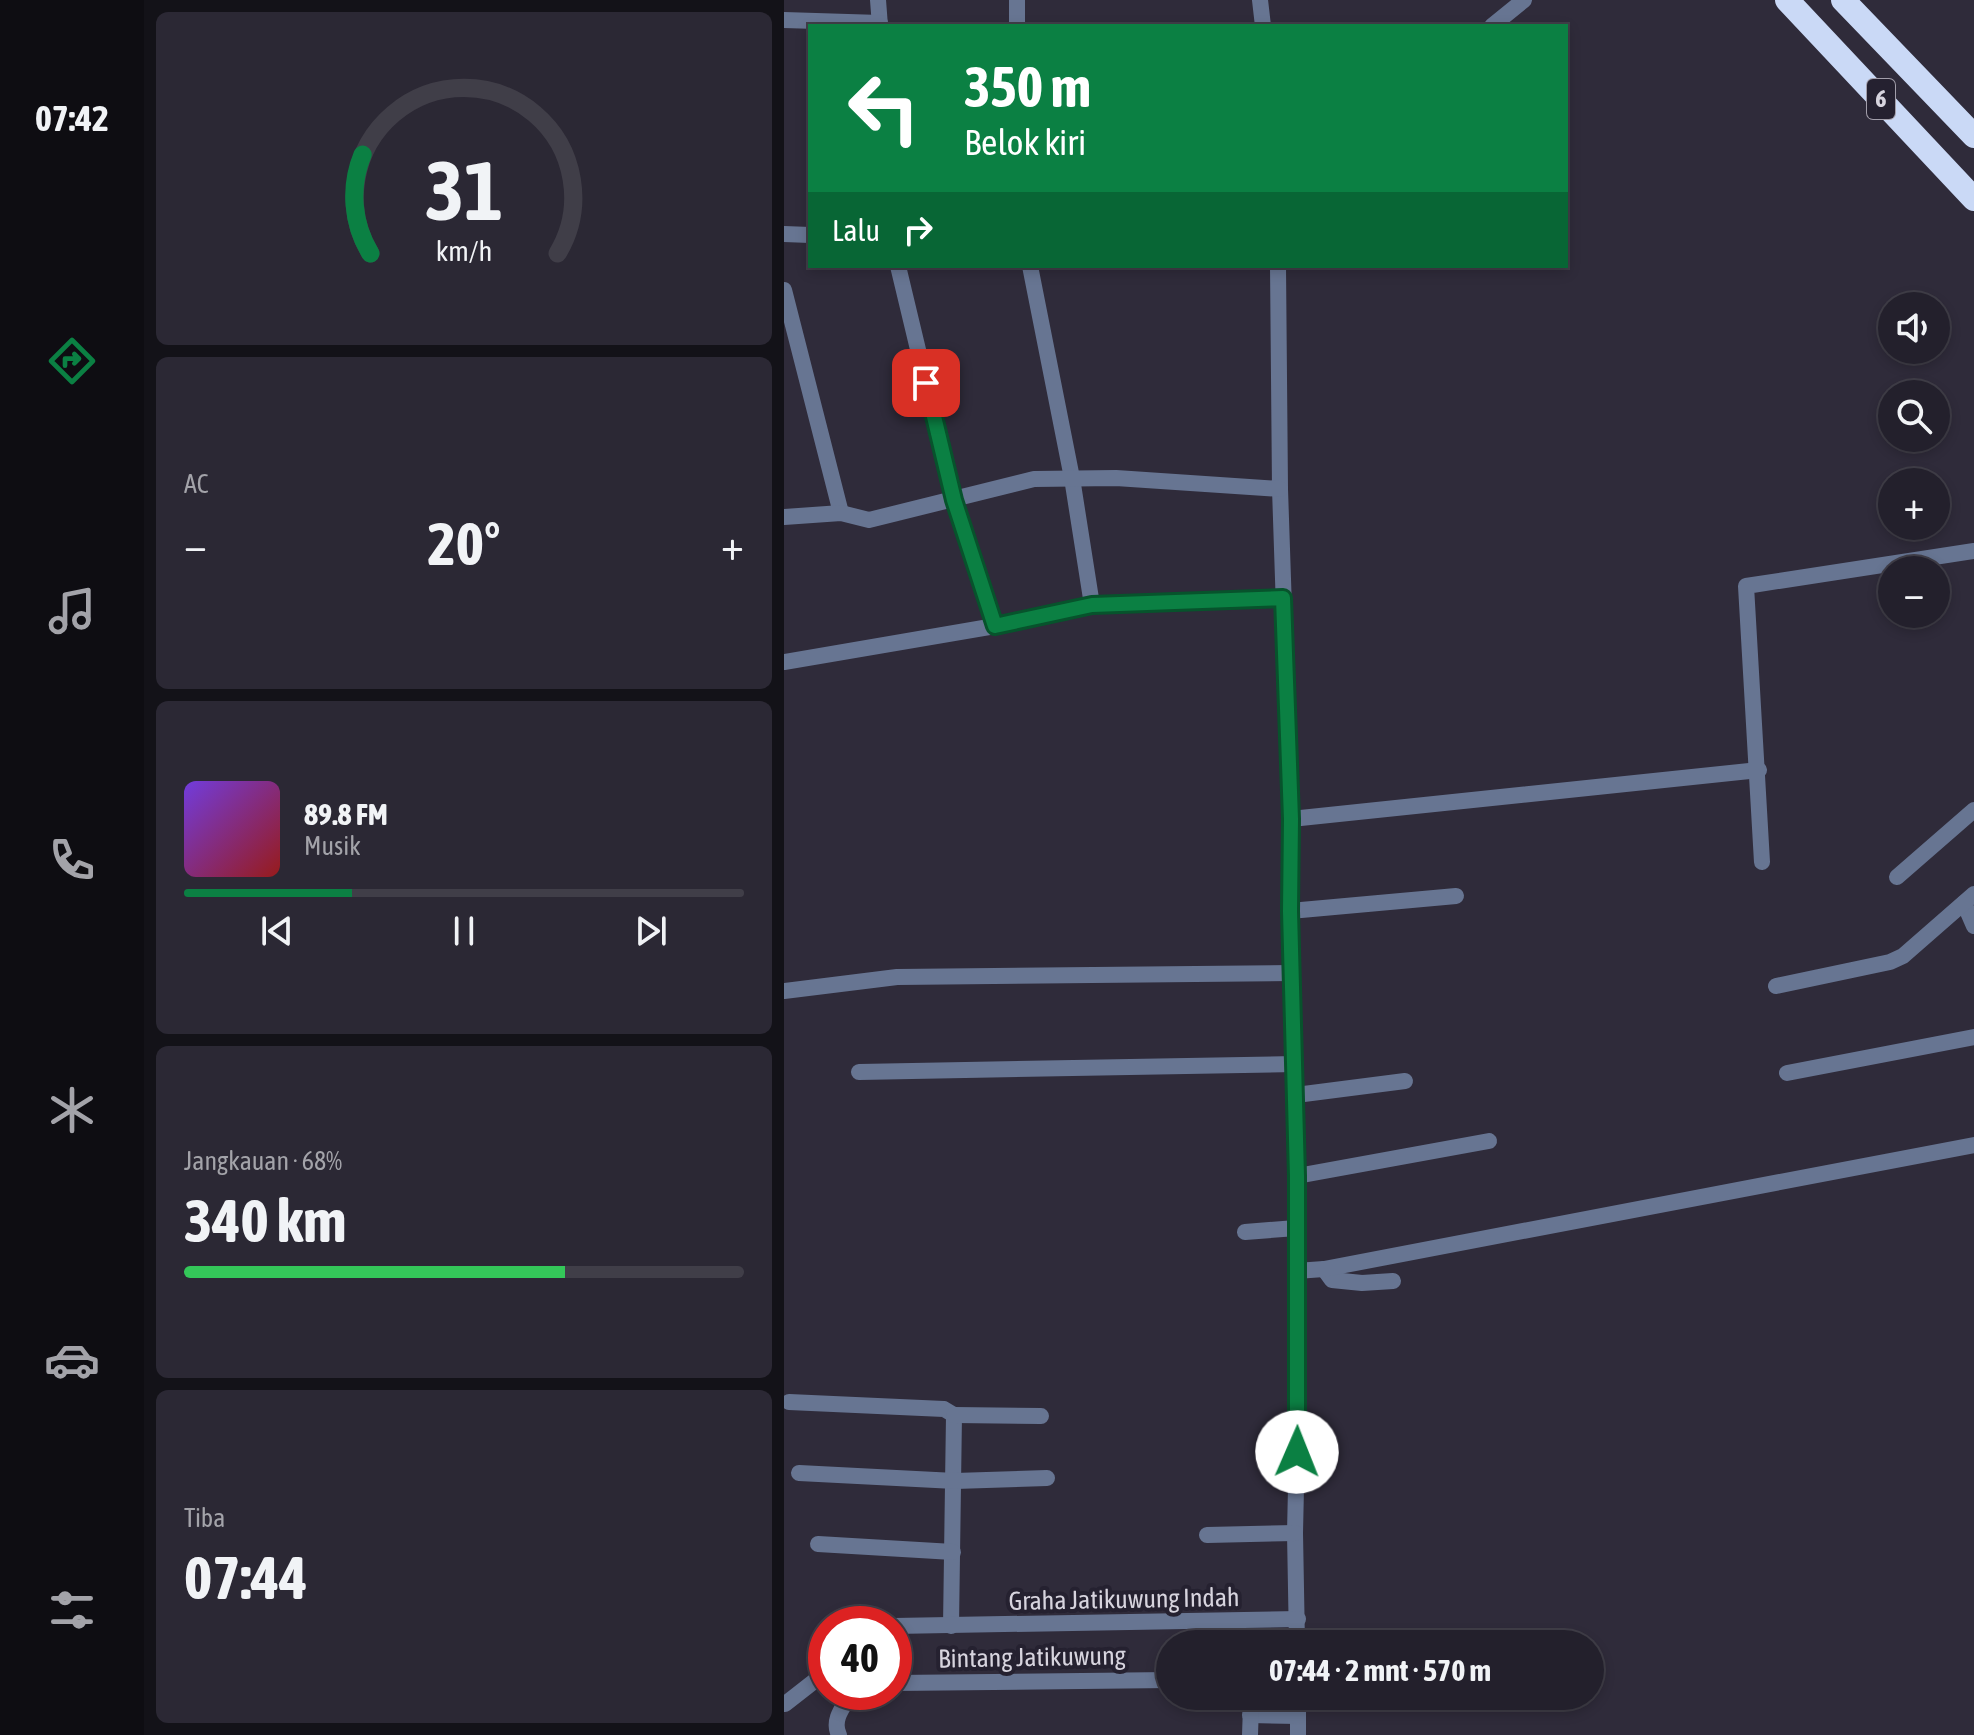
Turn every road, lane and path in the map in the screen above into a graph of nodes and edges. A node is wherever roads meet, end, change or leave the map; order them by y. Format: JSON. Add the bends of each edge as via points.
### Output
{"nodes":[{"id":1,"x":878,"y":0,"type":"edge"},
{"id":2,"x":1017,"y":0,"type":"edge"},
{"id":3,"x":1260,"y":0,"type":"edge"},
{"id":4,"x":1524,"y":0,"type":"edge"},
{"id":5,"x":1787,"y":0,"type":"edge"},
{"id":6,"x":1843,"y":0,"type":"edge"},
{"id":7,"x":784,"y":20,"type":"edge"},
{"id":8,"x":861,"y":24,"type":"edge"},
{"id":9,"x":880,"y":24,"type":"edge"},
{"id":10,"x":1017,"y":24,"type":"edge"},
{"id":11,"x":1263,"y":24,"type":"edge"},
{"id":12,"x":1494,"y":24,"type":"edge"},
{"id":13,"x":1974,"y":136,"type":"edge"},
{"id":14,"x":1974,"y":199,"type":"edge"},
{"id":15,"x":784,"y":234,"type":"edge"},
{"id":16,"x":808,"y":235,"type":"edge"},
{"id":17,"x":898,"y":268,"type":"edge"},
{"id":18,"x":1030,"y":268,"type":"edge"},
{"id":19,"x":1278,"y":268,"type":"edge"},
{"id":20,"x":784,"y":290,"type":"edge"},
{"id":21,"x":1072,"y":478,"type":"junction"},
{"id":22,"x":1280,"y":489,"type":"junction"},
{"id":23,"x":954,"y":500,"type":"junction"},
{"id":24,"x":841,"y":513,"type":"junction"},
{"id":25,"x":784,"y":517,"type":"edge"},
{"id":26,"x":1974,"y":551,"type":"edge"},
{"id":27,"x":1283,"y":598,"type":"junction"},
{"id":28,"x":1092,"y":605,"type":"junction"},
{"id":29,"x":995,"y":626,"type":"junction"},
{"id":30,"x":784,"y":662,"type":"edge"},
{"id":31,"x":1759,"y":770,"type":"junction"},
{"id":32,"x":1974,"y":810,"type":"edge"},
{"id":33,"x":1291,"y":819,"type":"junction"},
{"id":34,"x":1762,"y":862,"type":"dead end"},
{"id":35,"x":1897,"y":877,"type":"dead end"},
{"id":36,"x":1456,"y":896,"type":"dead end"},
{"id":37,"x":1969,"y":898,"type":"edge"},
{"id":38,"x":1290,"y":911,"type":"junction"},
{"id":39,"x":1974,"y":926,"type":"edge"},
{"id":40,"x":1291,"y":973,"type":"junction"},
{"id":41,"x":1776,"y":986,"type":"dead end"},
{"id":42,"x":784,"y":991,"type":"edge"},
{"id":43,"x":1974,"y":1037,"type":"edge"},
{"id":44,"x":1295,"y":1064,"type":"junction"},
{"id":45,"x":859,"y":1072,"type":"dead end"},
{"id":46,"x":1787,"y":1073,"type":"dead end"},
{"id":47,"x":1405,"y":1081,"type":"dead end"},
{"id":48,"x":1296,"y":1095,"type":"junction"},
{"id":49,"x":1489,"y":1141,"type":"dead end"},
{"id":50,"x":1974,"y":1145,"type":"edge"},
{"id":51,"x":1297,"y":1176,"type":"junction"},
{"id":52,"x":1296,"y":1228,"type":"junction"},
{"id":53,"x":1245,"y":1232,"type":"dead end"},
{"id":54,"x":1324,"y":1269,"type":"junction"},
{"id":55,"x":1296,"y":1271,"type":"junction"},
{"id":56,"x":1393,"y":1281,"type":"dead end"},
{"id":57,"x":789,"y":1402,"type":"dead end"},
{"id":58,"x":954,"y":1415,"type":"junction"},
{"id":59,"x":1041,"y":1416,"type":"dead end"},
{"id":60,"x":799,"y":1473,"type":"dead end"},
{"id":61,"x":1047,"y":1478,"type":"dead end"},
{"id":62,"x":955,"y":1481,"type":"junction"},
{"id":63,"x":1295,"y":1533,"type":"junction"},
{"id":64,"x":1207,"y":1535,"type":"dead end"},
{"id":65,"x":818,"y":1544,"type":"dead end"},
{"id":66,"x":953,"y":1552,"type":"junction"},
{"id":67,"x":1298,"y":1619,"type":"junction"},
{"id":68,"x":912,"y":1626,"type":"edge"},
{"id":69,"x":951,"y":1626,"type":"junction"},
{"id":70,"x":1298,"y":1630,"type":"edge"},
{"id":71,"x":1156,"y":1680,"type":"edge"},
{"id":72,"x":912,"y":1683,"type":"edge"},
{"id":73,"x":808,"y":1686,"type":"edge"},
{"id":74,"x":785,"y":1704,"type":"edge"},
{"id":75,"x":842,"y":1710,"type":"edge"},
{"id":76,"x":1251,"y":1710,"type":"edge"},
{"id":77,"x":1298,"y":1710,"type":"edge"},
{"id":78,"x":839,"y":1735,"type":"edge"},
{"id":79,"x":1250,"y":1735,"type":"edge"},
{"id":80,"x":1298,"y":1735,"type":"edge"}],
"edges":[{"from":1,"to":9,"type":"street"},
{"from":2,"to":10,"type":"street"},
{"from":3,"to":11,"type":"street"},
{"from":4,"to":12,"type":"street"},
{"from":5,"to":14,"type":"highway","number":"6"},
{"from":6,"to":13,"type":"highway","number":"6"},
{"from":7,"to":8,"type":"street"},
{"from":15,"to":16,"type":"street"},
{"from":17,"to":23,"type":"street"},
{"from":18,"to":21,"type":"street"},
{"from":19,"to":22,"type":"street"},
{"from":20,"to":24,"type":"street"},
{"from":21,"to":22,"type":"street"},
{"from":21,"to":23,"type":"street","via":[[1034,479]]},
{"from":21,"to":28,"type":"street"},
{"from":22,"to":27,"type":"street"},
{"from":23,"to":24,"type":"street","via":[[869,520]]},
{"from":23,"to":29,"type":"street"},
{"from":24,"to":25,"type":"street"},
{"from":26,"to":31,"type":"street","via":[[1746,586]]},
{"from":27,"to":28,"type":"street"},
{"from":27,"to":33,"type":"street"},
{"from":28,"to":29,"type":"street"},
{"from":29,"to":30,"type":"street"},
{"from":31,"to":33,"type":"street"},
{"from":31,"to":34,"type":"street"},
{"from":32,"to":35,"type":"street"},
{"from":33,"to":38,"type":"street"},
{"from":36,"to":38,"type":"street"},
{"from":37,"to":39,"type":"street"},
{"from":37,"to":41,"type":"street","via":[[1890,962]]},
{"from":38,"to":40,"type":"street"},
{"from":40,"to":42,"type":"street","via":[[897,977]]},
{"from":40,"to":44,"type":"street"},
{"from":43,"to":46,"type":"street"},
{"from":44,"to":45,"type":"street"},
{"from":44,"to":48,"type":"street"},
{"from":47,"to":48,"type":"street"},
{"from":48,"to":51,"type":"street"},
{"from":49,"to":51,"type":"street"},
{"from":50,"to":54,"type":"street"},
{"from":51,"to":52,"type":"street"},
{"from":52,"to":53,"type":"street"},
{"from":52,"to":55,"type":"street"},
{"from":54,"to":55,"type":"street"},
{"from":54,"to":56,"type":"street","via":[[1332,1280]]},
{"from":55,"to":63,"type":"street"},
{"from":57,"to":58,"type":"street","via":[[944,1409]]},
{"from":58,"to":59,"type":"street"},
{"from":58,"to":62,"type":"street"},
{"from":60,"to":62,"type":"street"},
{"from":61,"to":62,"type":"street"},
{"from":62,"to":66,"type":"street"},
{"from":63,"to":64,"type":"street"},
{"from":63,"to":67,"type":"street"},
{"from":65,"to":66,"type":"street"},
{"from":66,"to":69,"type":"street"},
{"from":67,"to":69,"type":"street","name":"Graha Jatikuwung Indah"},
{"from":67,"to":70,"type":"street"},
{"from":68,"to":69,"type":"street","name":"Graha Jatikuwung Indah"},
{"from":71,"to":72,"type":"street","name":"Bintang Jatikuwung"},
{"from":73,"to":74,"type":"street"},
{"from":75,"to":78,"type":"street"},
{"from":76,"to":79,"type":"street"},
{"from":77,"to":80,"type":"street"}]}
